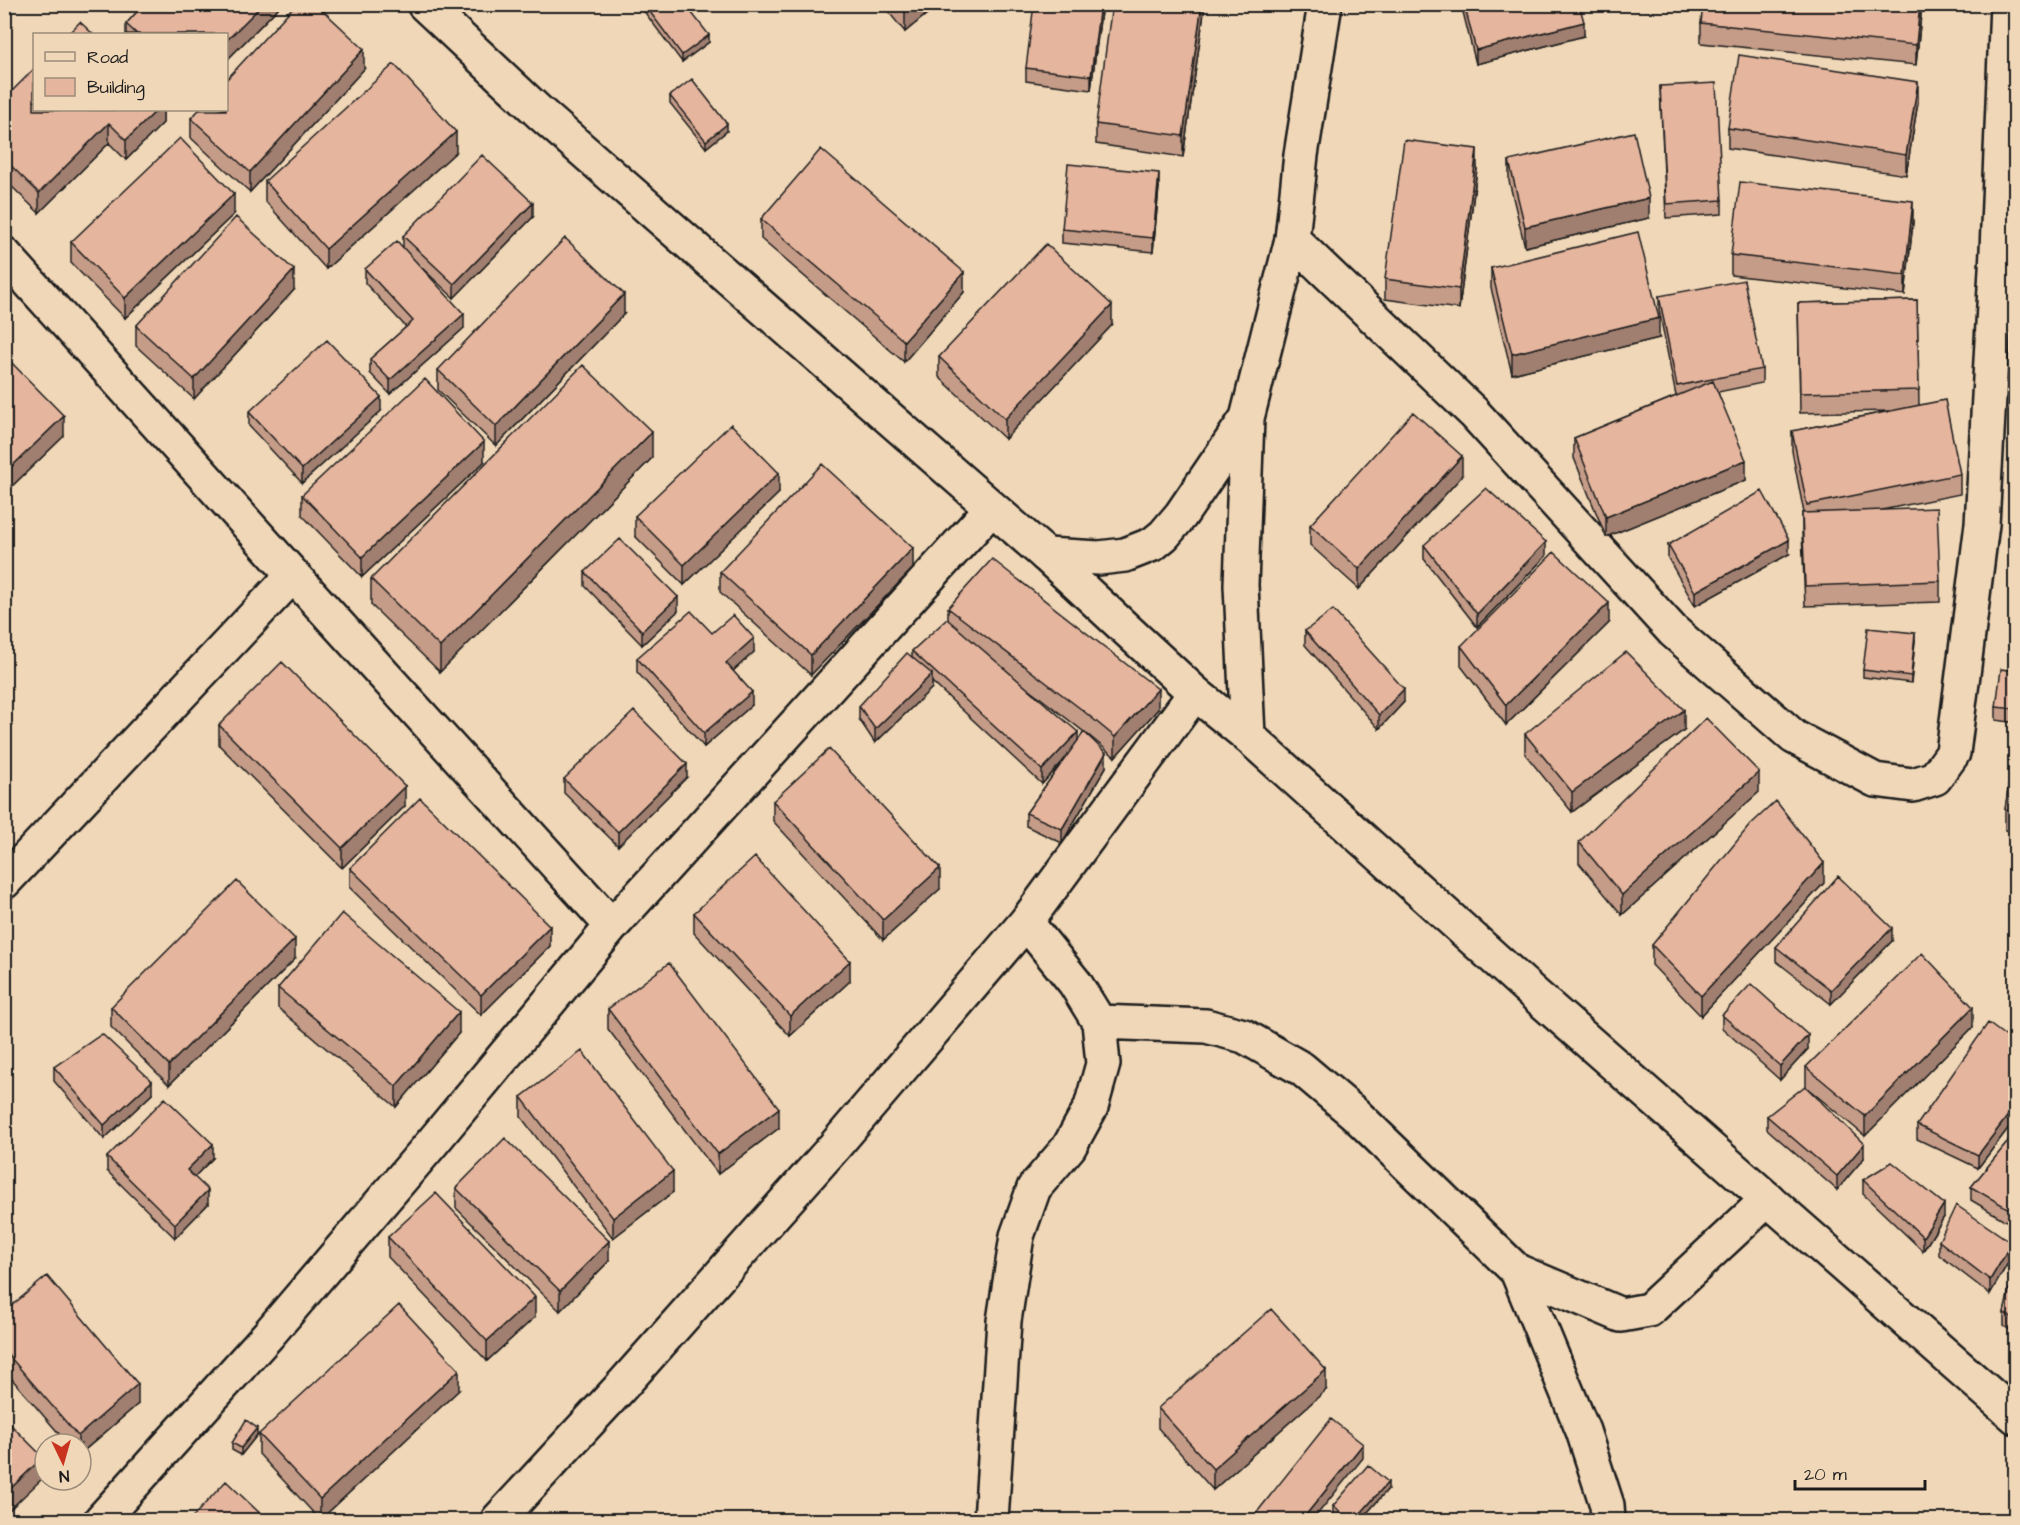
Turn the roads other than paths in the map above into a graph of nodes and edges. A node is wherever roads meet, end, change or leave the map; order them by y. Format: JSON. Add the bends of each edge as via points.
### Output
{"nodes":[{"id":1,"x":424,"y":4,"type":"edge"},
{"id":2,"x":1326,"y":4,"type":"edge"},
{"id":3,"x":2007,"y":4,"type":"edge"},
{"id":4,"x":1292,"y":240,"type":"junction"},
{"id":5,"x":4,"y":254,"type":"edge"},
{"id":6,"x":1247,"y":418,"type":"junction"},
{"id":7,"x":991,"y":509,"type":"junction"},
{"id":8,"x":1046,"y":555,"type":"junction"},
{"id":9,"x":293,"y":575,"type":"junction"},
{"id":10,"x":1196,"y":693,"type":"junction"},
{"id":11,"x":1248,"y":736,"type":"junction"},
{"id":12,"x":4,"y":882,"type":"edge"},
{"id":13,"x":1026,"y":922,"type":"junction"},
{"id":14,"x":612,"y":926,"type":"junction"},
{"id":15,"x":1099,"y":1022,"type":"junction"},
{"id":16,"x":1768,"y":1199,"type":"junction"},
{"id":17,"x":1516,"y":1271,"type":"junction"},
{"id":18,"x":2016,"y":1417,"type":"edge"},
{"id":19,"x":101,"y":1521,"type":"edge"},
{"id":20,"x":498,"y":1521,"type":"edge"},
{"id":21,"x":992,"y":1521,"type":"edge"},
{"id":22,"x":1608,"y":1521,"type":"edge"}],
"edges":[{"from":1,"to":7,"type":"street","via":[[540,113]]},
{"from":2,"to":4,"type":"street","via":[[1301,155]]},
{"from":3,"to":4,"type":"street","via":[[1982,524],[1953,753],[1935,778],[1912,785],[1875,780],[1794,737],[1673,631],[1474,413]]},
{"from":4,"to":6,"type":"street"},
{"from":5,"to":9,"type":"street"},
{"from":6,"to":8,"type":"street","via":[[1181,515],[1153,544],[1125,555],[1099,558]]},
{"from":6,"to":11,"type":"street","via":[[1240,585]]},
{"from":7,"to":8,"type":"street"},
{"from":7,"to":14,"type":"street"},
{"from":8,"to":10,"type":"street"},
{"from":9,"to":12,"type":"street"},
{"from":9,"to":14,"type":"street"},
{"from":10,"to":11,"type":"street"},
{"from":10,"to":13,"type":"street"},
{"from":11,"to":16,"type":"street"},
{"from":13,"to":15,"type":"street","via":[[1075,983]]},
{"from":13,"to":20,"type":"street","via":[[826,1156]]},
{"from":14,"to":19,"type":"street","via":[[268,1335]]},
{"from":15,"to":17,"type":"street","via":[[1206,1026],[1244,1036],[1302,1069],[1371,1129]]},
{"from":15,"to":21,"type":"street","via":[[1103,1064],[1091,1107],[1069,1148],[1034,1188],[1017,1236],[1004,1321]]},
{"from":16,"to":17,"type":"street","via":[[1649,1310],[1621,1315]]},
{"from":16,"to":18,"type":"street"},
{"from":17,"to":22,"type":"street","via":[[1583,1431],[1607,1505]]}]}
